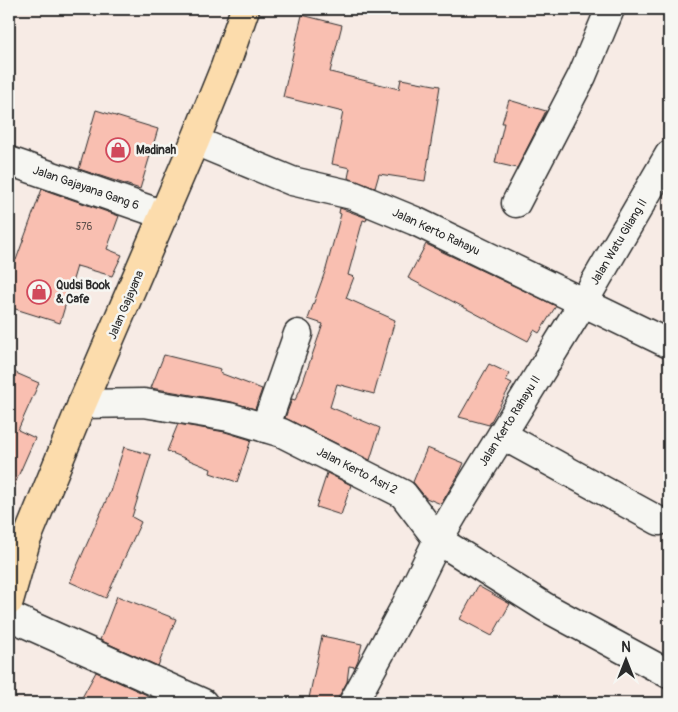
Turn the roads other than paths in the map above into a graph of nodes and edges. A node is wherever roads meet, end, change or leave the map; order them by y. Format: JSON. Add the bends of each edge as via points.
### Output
{"nodes":[{"id":1,"x":245,"y":9,"type":"edge"},
{"id":2,"x":610,"y":9,"type":"edge"},
{"id":3,"x":195,"y":141,"type":"junction"},
{"id":4,"x":669,"y":155,"type":"edge"},
{"id":5,"x":9,"y":161,"type":"edge"},
{"id":6,"x":516,"y":204,"type":"dead end"},
{"id":7,"x":164,"y":215,"type":"junction"},
{"id":8,"x":583,"y":302,"type":"junction"},
{"id":9,"x":298,"y":334,"type":"dead end"},
{"id":10,"x":669,"y":344,"type":"edge"},
{"id":11,"x":82,"y":404,"type":"junction"},
{"id":12,"x":265,"y":428,"type":"junction"},
{"id":13,"x":502,"y":435,"type":"junction"},
{"id":14,"x":659,"y":521,"type":"dead end"},
{"id":15,"x":438,"y":540,"type":"junction"},
{"id":16,"x":9,"y":601,"type":"edge"},
{"id":17,"x":9,"y":616,"type":"edge"},
{"id":18,"x":669,"y":674,"type":"edge"},
{"id":19,"x":203,"y":703,"type":"edge"},
{"id":20,"x":353,"y":703,"type":"edge"}],
"edges":[{"from":1,"to":3,"type":"main road","name":"Jalan Gajayana"},
{"from":2,"to":6,"type":"street","via":[[582,76]]},
{"from":3,"to":7,"type":"main road","name":"Jalan Gajayana"},
{"from":3,"to":8,"type":"street","name":"Jalan Kerto Rahayu","via":[[292,181],[352,195],[415,221]]},
{"from":4,"to":8,"type":"street","name":"Jalan Watu Gilang II"},
{"from":5,"to":7,"type":"street","name":"Jalan Gajayana Gang 6"},
{"from":7,"to":11,"type":"main road","name":"Jalan Gajayana"},
{"from":8,"to":10,"type":"street","name":"Jalan Kerto Rahayu"},
{"from":8,"to":13,"type":"street","name":"Jalan Kerto Rahayu II"},
{"from":9,"to":12,"type":"street"},
{"from":11,"to":12,"type":"street","name":"Jalan Kerto Asri 2","via":[[144,403],[229,418]]},
{"from":11,"to":16,"type":"main road","name":"Jalan Gajayana","via":[[26,541]]},
{"from":12,"to":15,"type":"street","name":"Jalan Kerto Asri 2","via":[[282,433],[402,494]]},
{"from":13,"to":14,"type":"street"},
{"from":13,"to":15,"type":"street","name":"Jalan Kerto Rahayu II"},
{"from":15,"to":18,"type":"street","name":"Jalan Kerto Asri 2","via":[[545,607]]},
{"from":15,"to":20,"type":"street","name":"Jalan Kerto Rahayu II","via":[[406,607]]},
{"from":17,"to":19,"type":"street"}]}
